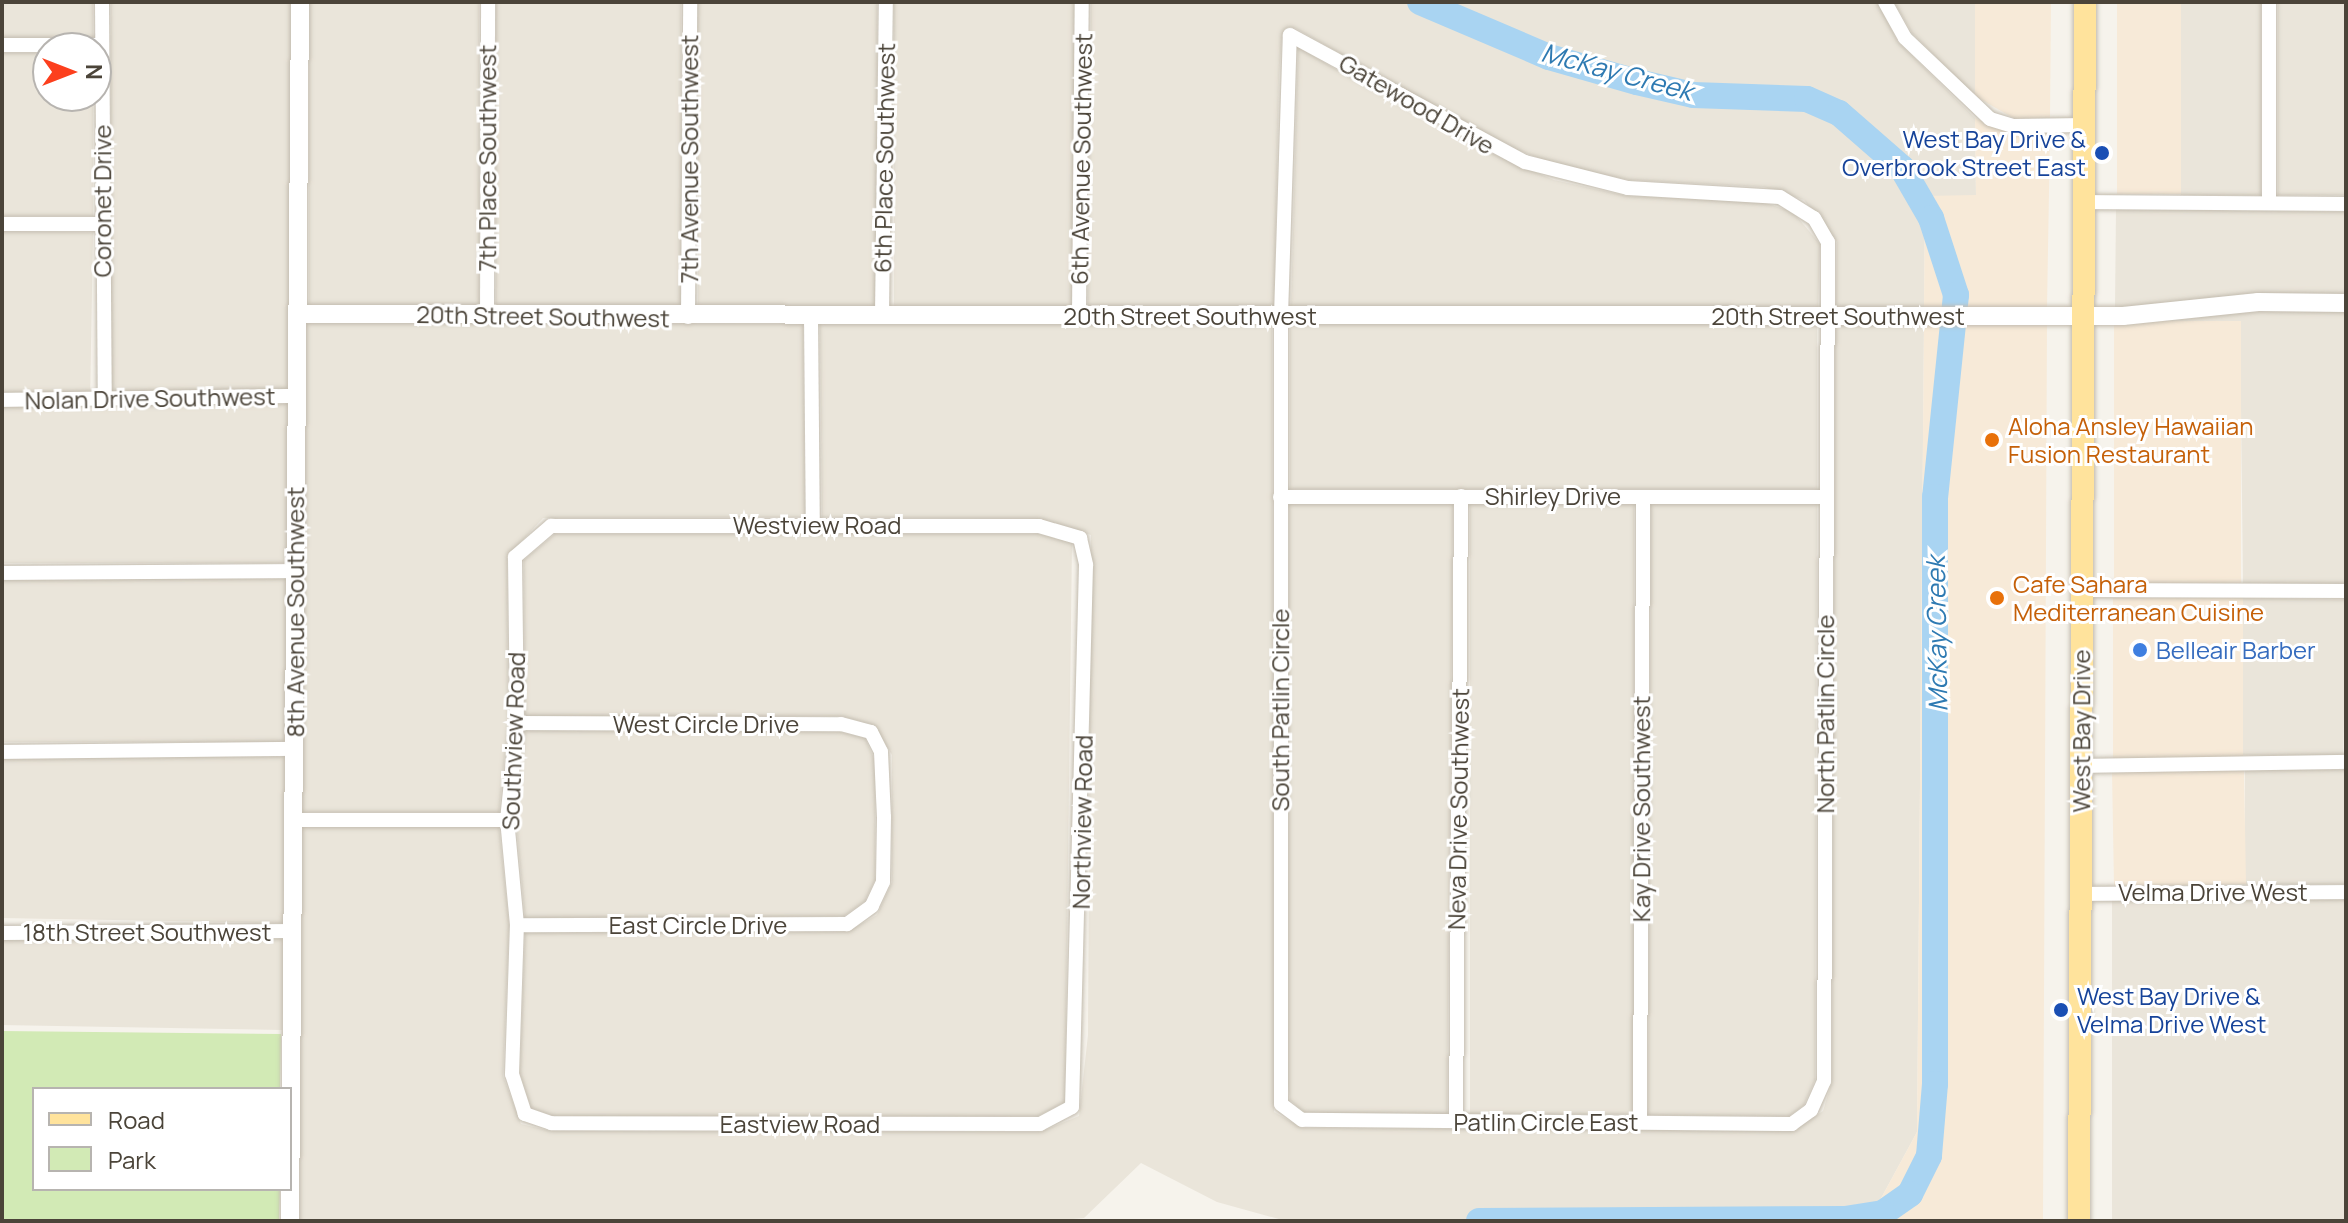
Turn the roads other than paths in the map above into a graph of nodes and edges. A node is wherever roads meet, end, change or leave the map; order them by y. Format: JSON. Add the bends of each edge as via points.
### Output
{"nodes":[{"id":1,"x":102,"y":2,"type":"edge"},
{"id":2,"x":300,"y":2,"type":"edge"},
{"id":3,"x":488,"y":2,"type":"edge"},
{"id":4,"x":690,"y":2,"type":"edge"},
{"id":5,"x":886,"y":2,"type":"edge"},
{"id":6,"x":1082,"y":2,"type":"edge"},
{"id":7,"x":1885,"y":2,"type":"edge"},
{"id":8,"x":2085,"y":2,"type":"edge"},
{"id":9,"x":2269,"y":2,"type":"edge"},
{"id":10,"x":101,"y":32,"type":"edge"},
{"id":11,"x":2,"y":45,"type":"edge"},
{"id":12,"x":32,"y":45,"type":"edge"},
{"id":13,"x":101,"y":112,"type":"edge"},
{"id":14,"x":2084,"y":125,"type":"junction"},
{"id":15,"x":2084,"y":202,"type":"junction"},
{"id":16,"x":2269,"y":203,"type":"junction"},
{"id":17,"x":2346,"y":204,"type":"edge"},
{"id":18,"x":2,"y":224,"type":"edge"},
{"id":19,"x":101,"y":224,"type":"junction"},
{"id":20,"x":2346,"y":303,"type":"edge"},
{"id":21,"x":298,"y":314,"type":"junction"},
{"id":22,"x":487,"y":315,"type":"junction"},
{"id":23,"x":882,"y":315,"type":"junction"},
{"id":24,"x":1079,"y":315,"type":"junction"},
{"id":25,"x":1826,"y":315,"type":"junction"},
{"id":26,"x":811,"y":316,"type":"junction"},
{"id":27,"x":1281,"y":316,"type":"junction"},
{"id":28,"x":2083,"y":316,"type":"junction"},
{"id":29,"x":688,"y":317,"type":"junction"},
{"id":30,"x":297,"y":396,"type":"junction"},
{"id":31,"x":2,"y":400,"type":"edge"},
{"id":32,"x":105,"y":400,"type":"junction"},
{"id":33,"x":1461,"y":496,"type":"junction"},
{"id":34,"x":1280,"y":497,"type":"junction"},
{"id":35,"x":1643,"y":497,"type":"junction"},
{"id":36,"x":1826,"y":497,"type":"junction"},
{"id":37,"x":813,"y":525,"type":"junction"},
{"id":38,"x":551,"y":526,"type":"joint"},
{"id":39,"x":1080,"y":538,"type":"joint"},
{"id":40,"x":296,"y":571,"type":"junction"},
{"id":41,"x":2,"y":573,"type":"edge"},
{"id":42,"x":2081,"y":590,"type":"junction"},
{"id":43,"x":2346,"y":591,"type":"edge"},
{"id":44,"x":517,"y":723,"type":"junction"},
{"id":45,"x":294,"y":749,"type":"junction"},
{"id":46,"x":2,"y":752,"type":"edge"},
{"id":47,"x":2346,"y":762,"type":"edge"},
{"id":48,"x":2082,"y":766,"type":"junction"},
{"id":49,"x":293,"y":820,"type":"junction"},
{"id":50,"x":507,"y":820,"type":"junction"},
{"id":51,"x":2346,"y":892,"type":"edge"},
{"id":52,"x":2080,"y":894,"type":"junction"},
{"id":53,"x":872,"y":906,"type":"joint"},
{"id":54,"x":517,"y":925,"type":"junction"},
{"id":55,"x":293,"y":931,"type":"junction"},
{"id":56,"x":2,"y":933,"type":"edge"},
{"id":57,"x":291,"y":1087,"type":"edge"},
{"id":58,"x":1281,"y":1104,"type":"joint"},
{"id":59,"x":1072,"y":1107,"type":"joint"},
{"id":60,"x":1811,"y":1110,"type":"joint"},
{"id":61,"x":525,"y":1114,"type":"joint"},
{"id":62,"x":1456,"y":1121,"type":"junction"},
{"id":63,"x":1640,"y":1122,"type":"junction"},
{"id":64,"x":290,"y":1191,"type":"edge"},
{"id":65,"x":290,"y":1221,"type":"edge"},
{"id":66,"x":2079,"y":1221,"type":"edge"}],
"edges":[{"from":1,"to":10,"type":"street","name":"Coronet Drive"},
{"from":2,"to":21,"type":"street","name":"8th Avenue Southwest"},
{"from":3,"to":22,"type":"street","name":"7th Place Southwest"},
{"from":4,"to":29,"type":"street","name":"7th Avenue Southwest"},
{"from":5,"to":23,"type":"street","name":"6th Place Southwest"},
{"from":6,"to":24,"type":"street","name":"6th Avenue Southwest"},
{"from":7,"to":14,"type":"street","via":[[1905,38],[1990,119],[2013,126]]},
{"from":8,"to":14,"type":"main road","name":"West Bay Drive"},
{"from":9,"to":16,"type":"street"},
{"from":11,"to":12,"type":"street"},
{"from":13,"to":19,"type":"street","name":"Coronet Drive"},
{"from":14,"to":15,"type":"main road","name":"West Bay Drive"},
{"from":15,"to":16,"type":"street"},
{"from":15,"to":28,"type":"main road","name":"West Bay Drive"},
{"from":16,"to":17,"type":"street"},
{"from":18,"to":19,"type":"street"},
{"from":19,"to":32,"type":"street","name":"Coronet Drive"},
{"from":20,"to":28,"type":"street","name":"20th Street Southwest"},
{"from":21,"to":22,"type":"street","name":"20th Street Southwest"},
{"from":21,"to":30,"type":"street","name":"8th Avenue Southwest"},
{"from":22,"to":29,"type":"street","name":"20th Street Southwest"},
{"from":23,"to":24,"type":"street","name":"20th Street Southwest"},
{"from":23,"to":26,"type":"street","name":"20th Street Southwest"},
{"from":24,"to":27,"type":"street","name":"20th Street Southwest"},
{"from":25,"to":27,"type":"street","name":"20th Street Southwest"},
{"from":25,"to":27,"type":"street","name":"Gatewood Drive","via":[[1828,242],[1798,206],[1764,195],[1643,190],[1557,173],[1447,125],[1290,35]]},
{"from":25,"to":28,"type":"street","name":"20th Street Southwest"},
{"from":25,"to":36,"type":"street","name":"North Patlin Circle"},
{"from":26,"to":29,"type":"street","name":"20th Street Southwest"},
{"from":26,"to":37,"type":"street"},
{"from":27,"to":34,"type":"street","name":"South Patlin Circle"},
{"from":28,"to":42,"type":"main road","name":"West Bay Drive"},
{"from":30,"to":32,"type":"street","name":"Nolan Drive Southwest"},
{"from":30,"to":40,"type":"street","name":"8th Avenue Southwest"},
{"from":31,"to":32,"type":"street","name":"Nolan Drive Southwest"},
{"from":33,"to":34,"type":"street","name":"Shirley Drive"},
{"from":33,"to":35,"type":"street","name":"Shirley Drive"},
{"from":33,"to":62,"type":"street","name":"Neva Drive Southwest"},
{"from":34,"to":58,"type":"street","name":"South Patlin Circle"},
{"from":35,"to":36,"type":"street","name":"Shirley Drive"},
{"from":35,"to":63,"type":"street","name":"Kay Drive Southwest"},
{"from":36,"to":60,"type":"street","name":"North Patlin Circle","via":[[1824,1081]]},
{"from":37,"to":38,"type":"street","name":"Westview Road"},
{"from":37,"to":39,"type":"street","name":"Westview Road","via":[[1039,526]]},
{"from":38,"to":44,"type":"street","name":"Southview Road","via":[[515,557]]},
{"from":39,"to":59,"type":"street","name":"Northview Road","via":[[1084,659]]},
{"from":40,"to":41,"type":"street"},
{"from":40,"to":45,"type":"street","name":"8th Avenue Southwest"},
{"from":42,"to":43,"type":"street"},
{"from":42,"to":48,"type":"main road","name":"West Bay Drive"},
{"from":44,"to":50,"type":"street","name":"Southview Road"},
{"from":44,"to":53,"type":"street","name":"West Circle Drive","via":[[841,724],[871,732],[881,752],[883,882]]},
{"from":45,"to":46,"type":"street"},
{"from":45,"to":49,"type":"street","name":"8th Avenue Southwest"},
{"from":47,"to":48,"type":"street"},
{"from":48,"to":52,"type":"main road","name":"West Bay Drive"},
{"from":49,"to":50,"type":"street"},
{"from":49,"to":55,"type":"street","name":"8th Avenue Southwest"},
{"from":50,"to":54,"type":"street","name":"Southview Road"},
{"from":51,"to":52,"type":"street","name":"Velma Drive West"},
{"from":52,"to":66,"type":"main road","name":"West Bay Drive"},
{"from":53,"to":54,"type":"street","name":"East Circle Drive","via":[[847,924]]},
{"from":54,"to":61,"type":"street","name":"Southview Road","via":[[512,1074]]},
{"from":55,"to":56,"type":"street","name":"18th Street Southwest"},
{"from":55,"to":57,"type":"street","name":"8th Avenue Southwest"},
{"from":58,"to":62,"type":"street","name":"Patlin Circle East","via":[[1302,1120]]},
{"from":59,"to":61,"type":"street","name":"Eastview Road","via":[[1040,1124],[551,1123]]},
{"from":60,"to":63,"type":"street","name":"Patlin Circle East","via":[[1792,1124]]},
{"from":62,"to":63,"type":"street","name":"Patlin Circle East"},
{"from":64,"to":65,"type":"street","name":"8th Avenue Southwest"}]}
